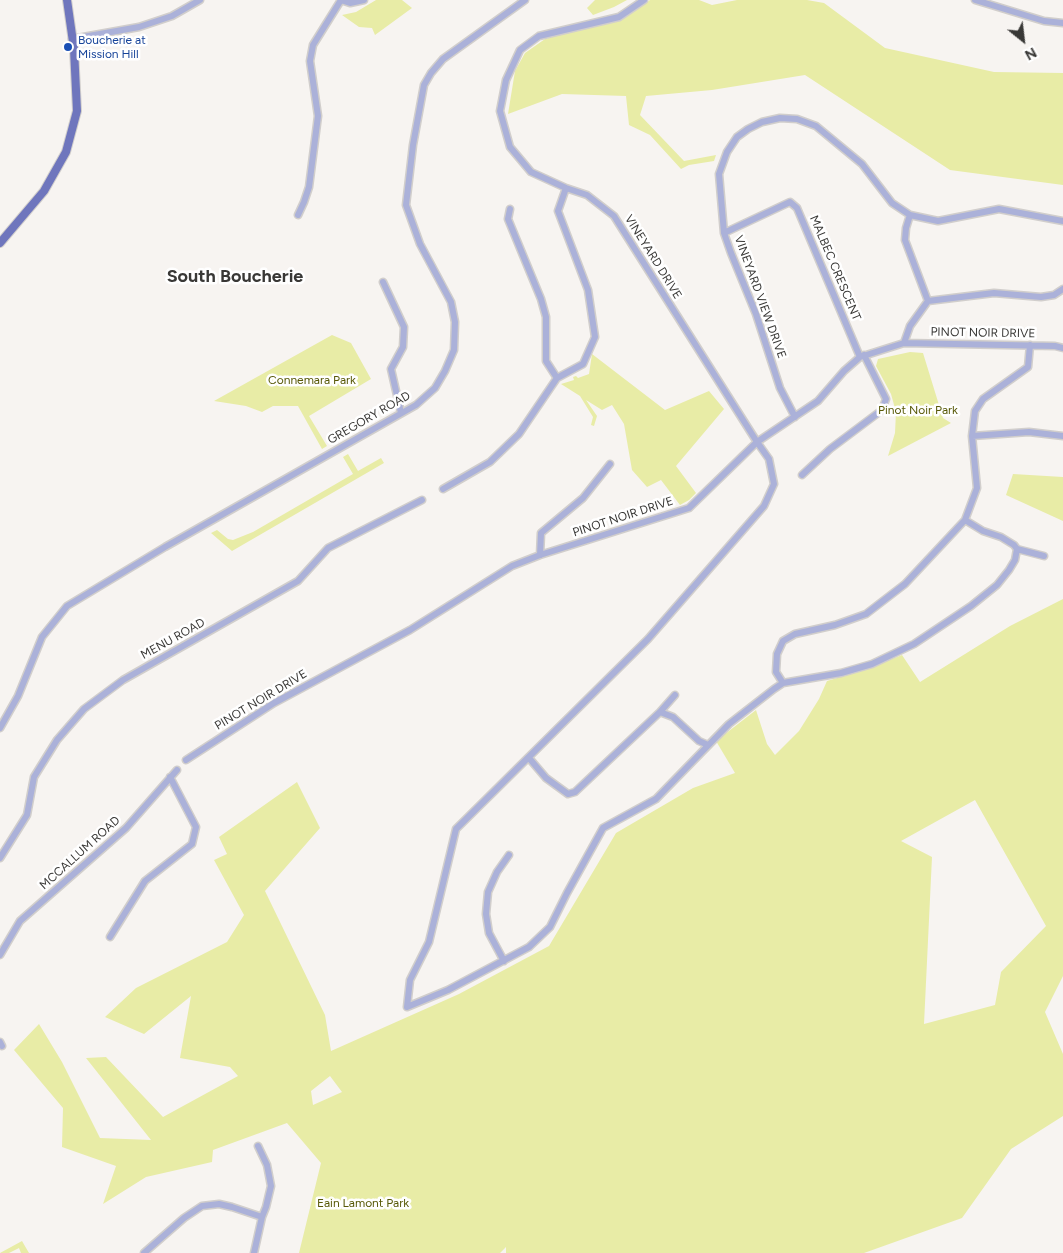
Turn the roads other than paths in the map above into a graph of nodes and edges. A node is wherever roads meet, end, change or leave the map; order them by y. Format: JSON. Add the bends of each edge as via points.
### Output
{"nodes":[{"id":1,"x":68,"y":0,"type":"edge"},
{"id":2,"x":200,"y":0,"type":"edge"},
{"id":3,"x":341,"y":0,"type":"edge"},
{"id":4,"x":364,"y":0,"type":"edge"},
{"id":5,"x":524,"y":0,"type":"edge"},
{"id":6,"x":644,"y":0,"type":"edge"},
{"id":7,"x":975,"y":0,"type":"edge"},
{"id":8,"x":1063,"y":23,"type":"edge"},
{"id":9,"x":72,"y":39,"type":"junction"},
{"id":10,"x":566,"y":188,"type":"junction"},
{"id":11,"x":510,"y":209,"type":"dead end"},
{"id":12,"x":298,"y":215,"type":"dead end"},
{"id":13,"x":910,"y":215,"type":"junction"},
{"id":14,"x":1063,"y":221,"type":"edge"},
{"id":15,"x":724,"y":233,"type":"junction"},
{"id":16,"x":0,"y":242,"type":"edge"},
{"id":17,"x":383,"y":282,"type":"dead end"},
{"id":18,"x":1063,"y":289,"type":"edge"},
{"id":19,"x":928,"y":301,"type":"junction"},
{"id":20,"x":904,"y":342,"type":"junction"},
{"id":21,"x":1030,"y":345,"type":"junction"},
{"id":22,"x":1063,"y":348,"type":"edge"},
{"id":23,"x":862,"y":356,"type":"junction"},
{"id":24,"x":557,"y":378,"type":"junction"},
{"id":25,"x":401,"y":413,"type":"junction"},
{"id":26,"x":795,"y":417,"type":"junction"},
{"id":27,"x":972,"y":436,"type":"junction"},
{"id":28,"x":1063,"y":436,"type":"edge"},
{"id":29,"x":757,"y":442,"type":"junction"},
{"id":30,"x":610,"y":464,"type":"dead end"},
{"id":31,"x":802,"y":475,"type":"dead end"},
{"id":32,"x":444,"y":489,"type":"dead end"},
{"id":33,"x":422,"y":500,"type":"dead end"},
{"id":34,"x":965,"y":520,"type":"junction"},
{"id":35,"x":1017,"y":549,"type":"junction"},
{"id":36,"x":540,"y":555,"type":"junction"},
{"id":37,"x":1044,"y":556,"type":"dead end"},
{"id":38,"x":783,"y":683,"type":"junction"},
{"id":39,"x":675,"y":695,"type":"dead end"},
{"id":40,"x":660,"y":712,"type":"junction"},
{"id":41,"x":0,"y":728,"type":"edge"},
{"id":42,"x":708,"y":745,"type":"junction"},
{"id":43,"x":529,"y":758,"type":"junction"},
{"id":44,"x":186,"y":760,"type":"dead end"},
{"id":45,"x":176,"y":770,"type":"dead end"},
{"id":46,"x":170,"y":777,"type":"junction"},
{"id":47,"x":509,"y":855,"type":"dead end"},
{"id":48,"x":0,"y":858,"type":"edge"},
{"id":49,"x":110,"y":937,"type":"dead end"},
{"id":50,"x":0,"y":955,"type":"edge"},
{"id":51,"x":504,"y":961,"type":"junction"},
{"id":52,"x":258,"y":1146,"type":"dead end"},
{"id":53,"x":262,"y":1216,"type":"junction"},
{"id":54,"x":144,"y":1253,"type":"edge"},
{"id":55,"x":254,"y":1253,"type":"edge"}],
"edges":[{"from":1,"to":9,"type":"main road"},
{"from":2,"to":9,"type":"street","via":[[172,16],[139,27]]},
{"from":3,"to":4,"type":"street","via":[[350,3]]},
{"from":3,"to":12,"type":"street","via":[[313,45],[310,62],[318,116],[308,187]]},
{"from":5,"to":25,"type":"street","name":"GREGORY ROAD","via":[[443,59],[424,85],[406,205],[420,244],[451,302],[456,322],[454,350],[445,372],[435,388]]},
{"from":6,"to":10,"type":"street","name":"VINEYARD DRIVE","via":[[619,17],[540,36],[520,50],[506,80],[500,111],[510,147],[531,172]]},
{"from":7,"to":8,"type":"street","via":[[1044,21]]},
{"from":9,"to":16,"type":"main road","via":[[77,111],[66,152],[44,191]]},
{"from":10,"to":24,"type":"street","via":[[558,211],[588,290],[595,337],[583,364]]},
{"from":10,"to":29,"type":"street","name":"VINEYARD DRIVE","via":[[587,194],[614,216]]},
{"from":11,"to":24,"type":"street","via":[[508,219],[542,299],[546,317],[546,361]]},
{"from":13,"to":14,"type":"street","name":"VINEYARD VIEW DRIVE","via":[[938,221],[1000,209]]},
{"from":13,"to":15,"type":"street","name":"VINEYARD VIEW DRIVE","via":[[892,203],[862,164],[816,126],[797,119],[780,118],[748,129],[737,137],[727,152],[719,174]]},
{"from":13,"to":19,"type":"street","via":[[905,240]]},
{"from":15,"to":23,"type":"street","name":"MALBEC CRESCENT","via":[[790,202],[797,208]]},
{"from":15,"to":26,"type":"street","name":"VINEYARD VIEW DRIVE","via":[[756,314],[780,388]]},
{"from":17,"to":25,"type":"street","via":[[404,327],[403,347],[391,370]]},
{"from":18,"to":19,"type":"street","via":[[1054,295],[1041,297],[994,293]]},
{"from":19,"to":20,"type":"street","via":[[910,326]]},
{"from":20,"to":21,"type":"street","name":"PINOT NOIR DRIVE"},
{"from":20,"to":23,"type":"street","name":"PINOT NOIR DRIVE"},
{"from":21,"to":22,"type":"street","name":"PINOT NOIR DRIVE"},
{"from":21,"to":27,"type":"street","via":[[1028,367],[983,399],[976,411]]},
{"from":23,"to":26,"type":"street","name":"PINOT NOIR DRIVE","via":[[844,370],[818,401]]},
{"from":23,"to":31,"type":"street","via":[[886,399],[882,410],[830,449]]},
{"from":24,"to":32,"type":"street","via":[[520,434],[490,462]]},
{"from":25,"to":41,"type":"street","name":"GREGORY ROAD","via":[[67,606],[42,637],[18,696]]},
{"from":26,"to":29,"type":"street","name":"PINOT NOIR DRIVE"},
{"from":27,"to":28,"type":"street","via":[[1029,432]]},
{"from":27,"to":34,"type":"street","via":[[976,488]]},
{"from":29,"to":36,"type":"street","name":"PINOT NOIR DRIVE","via":[[689,508]]},
{"from":29,"to":43,"type":"street","name":"VINEYARD DRIVE","via":[[769,458],[774,484],[764,506],[648,639]]},
{"from":30,"to":36,"type":"street","via":[[583,498],[541,533]]},
{"from":33,"to":48,"type":"street","name":"MENU ROAD","via":[[328,548],[298,581],[123,680],[84,709],[57,740],[34,776],[27,815]]},
{"from":34,"to":35,"type":"street","via":[[1001,537]]},
{"from":34,"to":38,"type":"street","via":[[905,584],[866,614],[795,634],[783,641],[777,654],[776,672]]},
{"from":35,"to":37,"type":"street"},
{"from":35,"to":38,"type":"street","via":[[1015,560],[997,585],[914,644],[872,664]]},
{"from":36,"to":44,"type":"street","name":"PINOT NOIR DRIVE","via":[[512,566],[410,630],[274,702]]},
{"from":38,"to":42,"type":"street","via":[[729,724]]},
{"from":39,"to":40,"type":"street"},
{"from":40,"to":42,"type":"street","via":[[673,717]]},
{"from":40,"to":43,"type":"street","via":[[575,792],[568,794],[546,778]]},
{"from":42,"to":51,"type":"street","via":[[656,799],[603,828],[550,927],[529,948]]},
{"from":43,"to":51,"type":"street","name":"VINEYARD DRIVE","via":[[456,829],[429,942],[410,980],[406,1007]]},
{"from":45,"to":46,"type":"street","name":"MCCALLUM ROAD"},
{"from":46,"to":49,"type":"street","via":[[196,827],[192,844],[145,881]]},
{"from":46,"to":50,"type":"street","name":"MCCALLUM ROAD","via":[[126,828],[20,921]]},
{"from":47,"to":51,"type":"street","via":[[488,892],[486,914],[489,932]]},
{"from":52,"to":53,"type":"street","via":[[267,1165],[271,1186]]},
{"from":53,"to":54,"type":"street","via":[[232,1206],[202,1206]]},
{"from":53,"to":55,"type":"street"}]}
